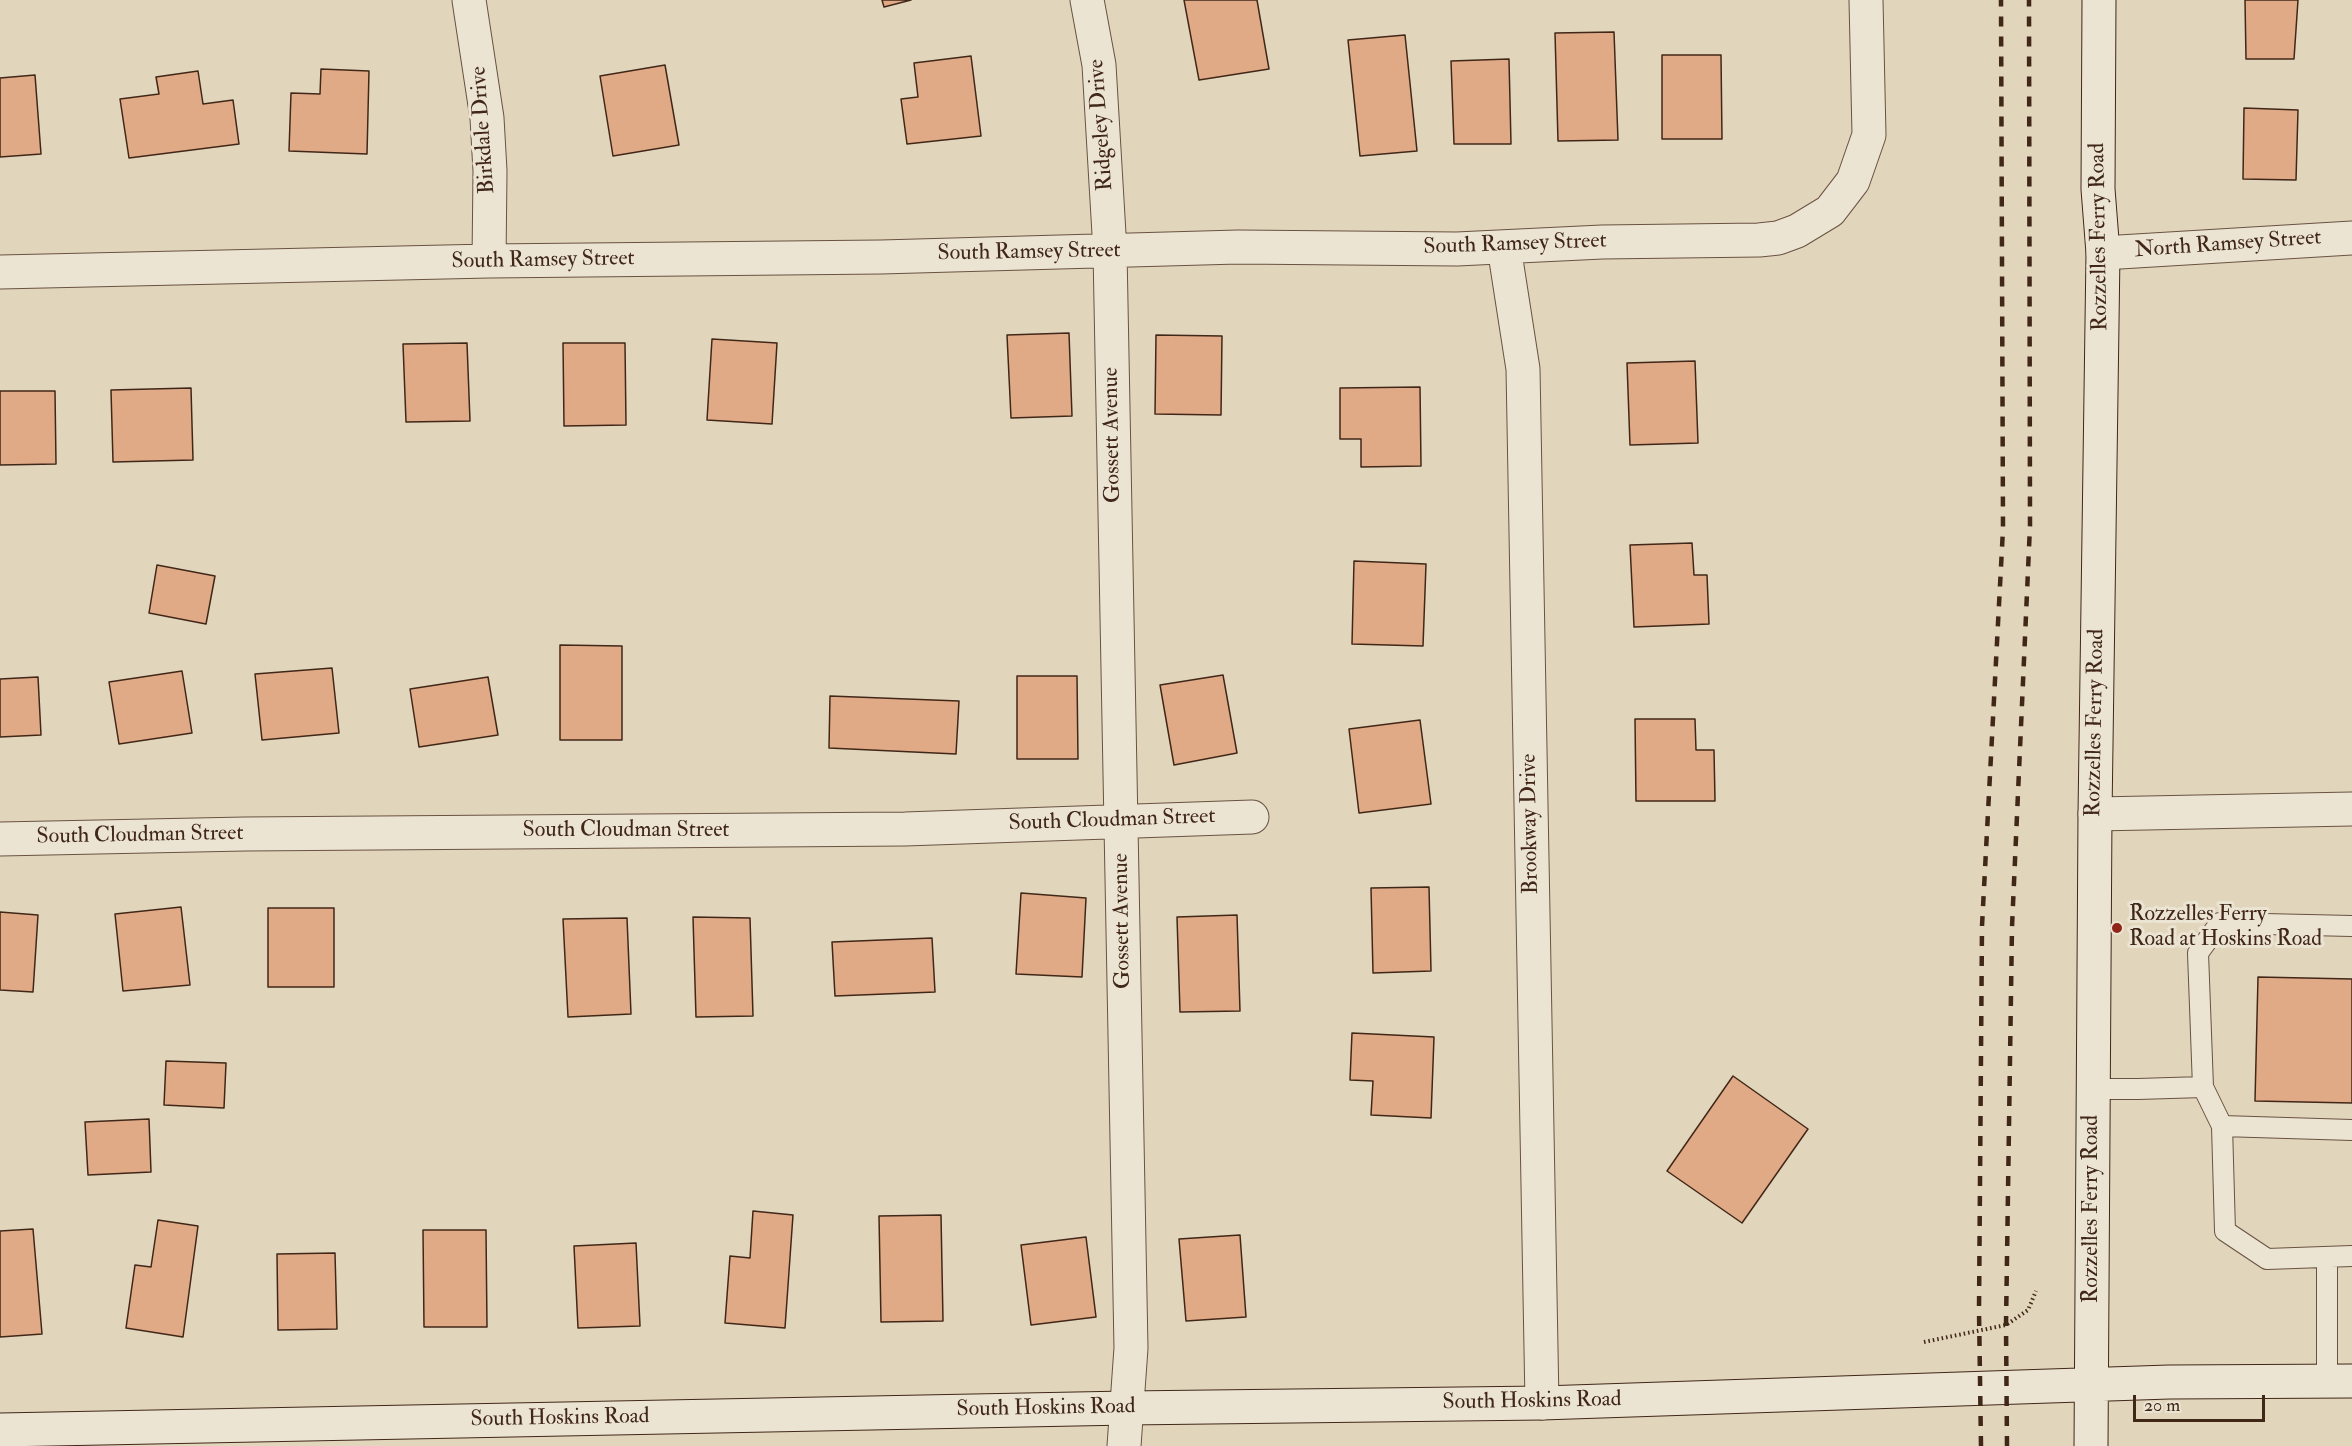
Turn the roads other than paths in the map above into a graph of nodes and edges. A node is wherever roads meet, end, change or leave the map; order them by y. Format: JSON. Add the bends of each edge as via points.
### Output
{"nodes":[{"id":1,"x":469,"y":0,"type":"edge"},
{"id":2,"x":1087,"y":0,"type":"edge"},
{"id":3,"x":1866,"y":0,"type":"edge"},
{"id":4,"x":2099,"y":0,"type":"edge"},
{"id":5,"x":2352,"y":238,"type":"edge"},
{"id":6,"x":1504,"y":247,"type":"junction"},
{"id":7,"x":1110,"y":251,"type":"junction"},
{"id":8,"x":2103,"y":253,"type":"junction"},
{"id":9,"x":489,"y":261,"type":"junction"},
{"id":10,"x":0,"y":272,"type":"edge"},
{"id":11,"x":2352,"y":809,"type":"edge"},
{"id":12,"x":2094,"y":814,"type":"junction"},
{"id":13,"x":1252,"y":817,"type":"dead end"},
{"id":14,"x":1121,"y":820,"type":"junction"},
{"id":15,"x":0,"y":839,"type":"edge"},
{"id":16,"x":2352,"y":926,"type":"edge"},
{"id":17,"x":2203,"y":1087,"type":"junction"},
{"id":18,"x":2093,"y":1089,"type":"junction"},
{"id":19,"x":2222,"y":1126,"type":"junction"},
{"id":20,"x":2352,"y":1130,"type":"edge"},
{"id":21,"x":2352,"y":1256,"type":"edge"},
{"id":22,"x":2327,"y":1257,"type":"junction"},
{"id":23,"x":2339,"y":1382,"type":"edge"},
{"id":24,"x":2091,"y":1384,"type":"junction"},
{"id":25,"x":1542,"y":1403,"type":"junction"},
{"id":26,"x":1127,"y":1408,"type":"junction"},
{"id":27,"x":0,"y":1430,"type":"edge"},
{"id":28,"x":1124,"y":1446,"type":"edge"},
{"id":29,"x":2091,"y":1446,"type":"edge"}],
"edges":[{"from":1,"to":9,"type":"street","name":"Birkdale Drive","via":[[487,117]]},
{"from":2,"to":7,"type":"street","name":"Ridgeley Drive","via":[[1099,65]]},
{"from":3,"to":6,"type":"street","name":"South Ramsey Street","via":[[1869,135],[1853,181],[1830,211],[1778,238]]},
{"from":4,"to":8,"type":"street","name":"Rozzelles Ferry Road","via":[[2098,189]]},
{"from":5,"to":8,"type":"street","name":"North Ramsey Street"},
{"from":6,"to":7,"type":"street","name":"South Ramsey Street"},
{"from":6,"to":25,"type":"street","name":"Brookway Drive","via":[[1523,369]]},
{"from":7,"to":9,"type":"street","name":"South Ramsey Street"},
{"from":7,"to":14,"type":"street","name":"Gossett Avenue"},
{"from":8,"to":12,"type":"street","name":"Rozzelles Ferry Road"},
{"from":9,"to":10,"type":"street","name":"South Ramsey Street"},
{"from":11,"to":12,"type":"street"},
{"from":12,"to":18,"type":"street","name":"Rozzelles Ferry Road"},
{"from":13,"to":14,"type":"street","name":"South Cloudman Street"},
{"from":14,"to":15,"type":"street","name":"South Cloudman Street","via":[[905,829]]},
{"from":14,"to":26,"type":"street","name":"Gossett Avenue","via":[[1131,1348]]},
{"from":16,"to":17,"type":"lane","via":[[2220,923],[2198,953]]},
{"from":17,"to":18,"type":"lane"},
{"from":17,"to":19,"type":"lane"},
{"from":18,"to":24,"type":"street","name":"Rozzelles Ferry Road"},
{"from":19,"to":20,"type":"lane"},
{"from":19,"to":22,"type":"lane","via":[[2225,1231],[2267,1259]]},
{"from":21,"to":22,"type":"lane"},
{"from":22,"to":23,"type":"lane"},
{"from":23,"to":24,"type":"street","name":"South Hoskins Road"},
{"from":24,"to":25,"type":"street","name":"South Hoskins Road"},
{"from":24,"to":29,"type":"street","name":"Rozzelles Ferry Road"},
{"from":25,"to":26,"type":"street","name":"South Hoskins Road"},
{"from":26,"to":27,"type":"street","name":"South Hoskins Road"},
{"from":26,"to":28,"type":"street","name":"Gossett Avenue"}]}
